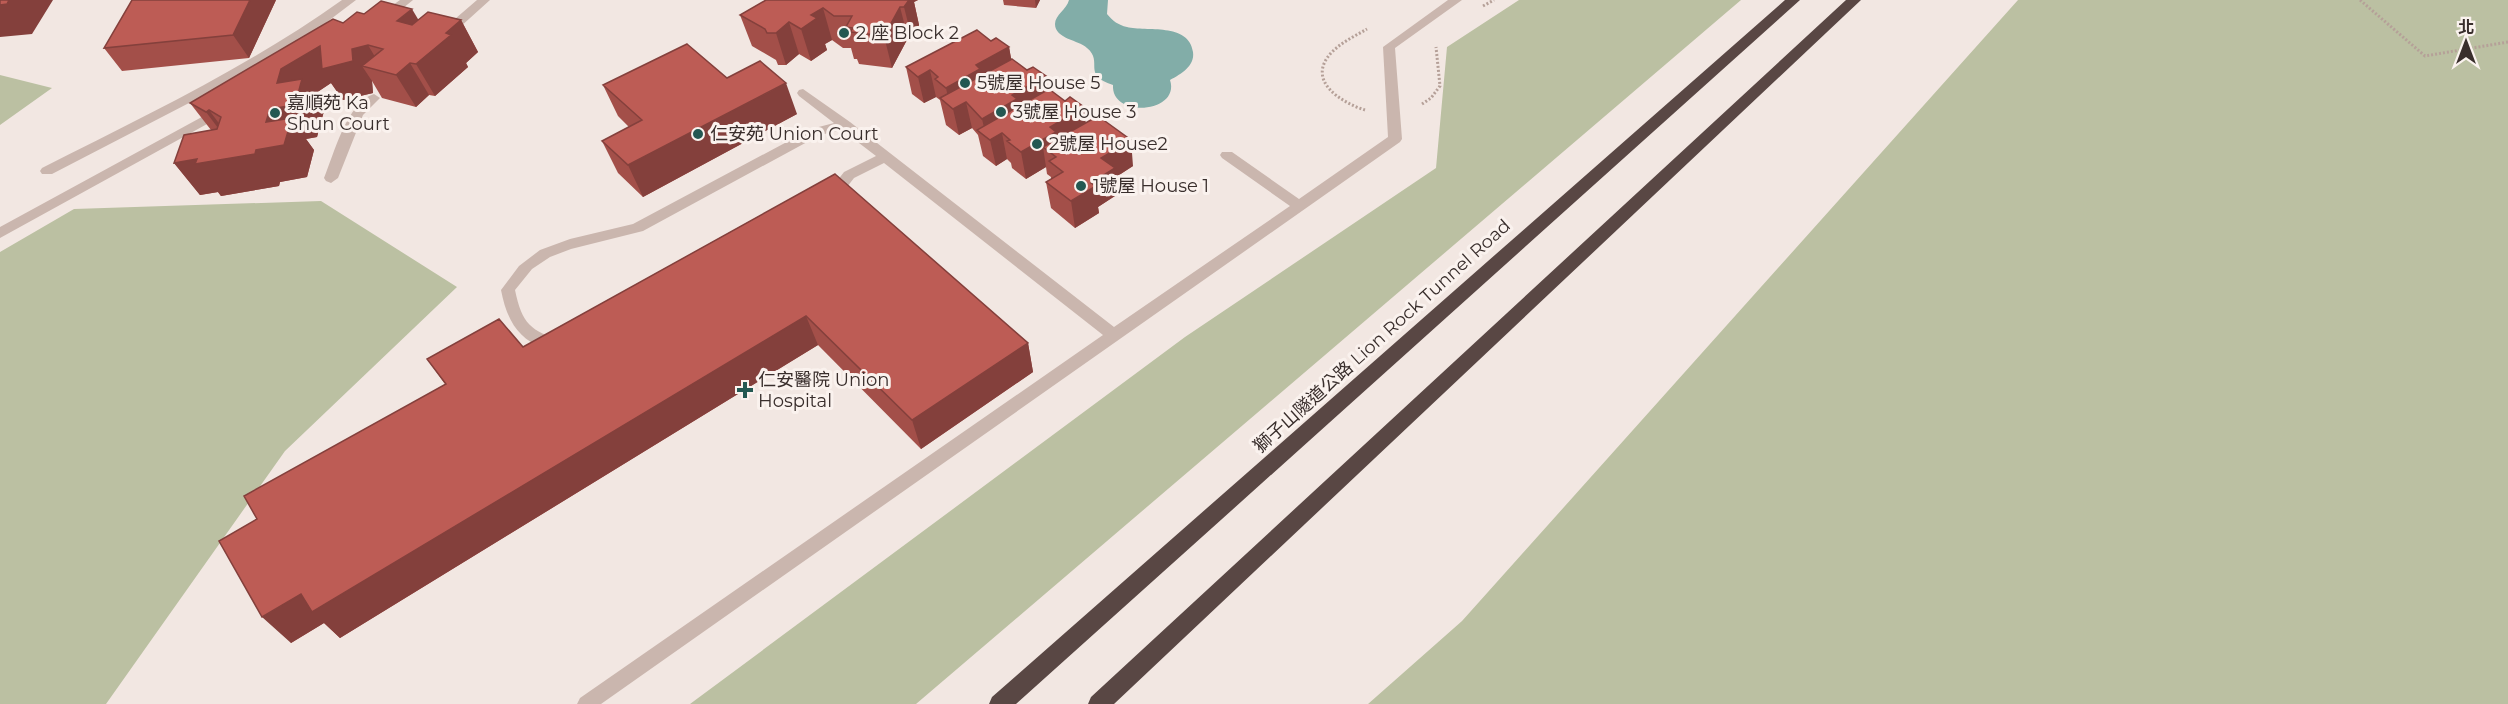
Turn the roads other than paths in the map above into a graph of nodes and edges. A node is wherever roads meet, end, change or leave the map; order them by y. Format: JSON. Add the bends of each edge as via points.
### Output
{"nodes":[{"id":1,"x":350,"y":0,"type":"edge"},
{"id":2,"x":407,"y":0,"type":"edge"},
{"id":3,"x":484,"y":0,"type":"edge"},
{"id":4,"x":1456,"y":0,"type":"edge"},
{"id":5,"x":1792,"y":0,"type":"edge"},
{"id":6,"x":1854,"y":0,"type":"edge"},
{"id":7,"x":372,"y":25,"type":"edge"},
{"id":8,"x":435,"y":43,"type":"edge"},
{"id":9,"x":803,"y":93,"type":"dead end"},
{"id":10,"x":374,"y":98,"type":"edge"},
{"id":11,"x":229,"y":106,"type":"edge"},
{"id":12,"x":845,"y":125,"type":"junction"},
{"id":13,"x":1227,"y":155,"type":"dead end"},
{"id":14,"x":886,"y":157,"type":"junction"},
{"id":15,"x":47,"y":171,"type":"dead end"},
{"id":16,"x":331,"y":178,"type":"dead end"},
{"id":17,"x":821,"y":206,"type":"edge"},
{"id":18,"x":1300,"y":206,"type":"junction"},
{"id":19,"x":0,"y":233,"type":"edge"},
{"id":20,"x":1114,"y":335,"type":"junction"},
{"id":21,"x":574,"y":343,"type":"edge"},
{"id":22,"x":586,"y":704,"type":"edge"},
{"id":23,"x":1000,"y":704,"type":"edge"},
{"id":24,"x":1099,"y":704,"type":"edge"}],
"edges":[{"from":1,"to":15,"type":"street","via":[[321,23],[260,60]]},
{"from":2,"to":7,"type":"street"},
{"from":3,"to":8,"type":"street"},
{"from":4,"to":18,"type":"street","via":[[1389,47],[1395,139]]},
{"from":5,"to":23,"type":"highway","name":"獅子山隧道公路 Lion Rock Tunnel Road"},
{"from":6,"to":24,"type":"highway"},
{"from":9,"to":12,"type":"street"},
{"from":10,"to":16,"type":"street","via":[[357,113]]},
{"from":11,"to":19,"type":"street"},
{"from":12,"to":14,"type":"street"},
{"from":12,"to":21,"type":"street","via":[[816,132],[638,228],[571,244],[537,257],[508,290],[512,311],[529,335],[545,343]]},
{"from":13,"to":18,"type":"street"},
{"from":14,"to":17,"type":"street","via":[[849,175],[831,200]]},
{"from":14,"to":20,"type":"street"},
{"from":18,"to":20,"type":"street"},
{"from":20,"to":22,"type":"street"}]}
